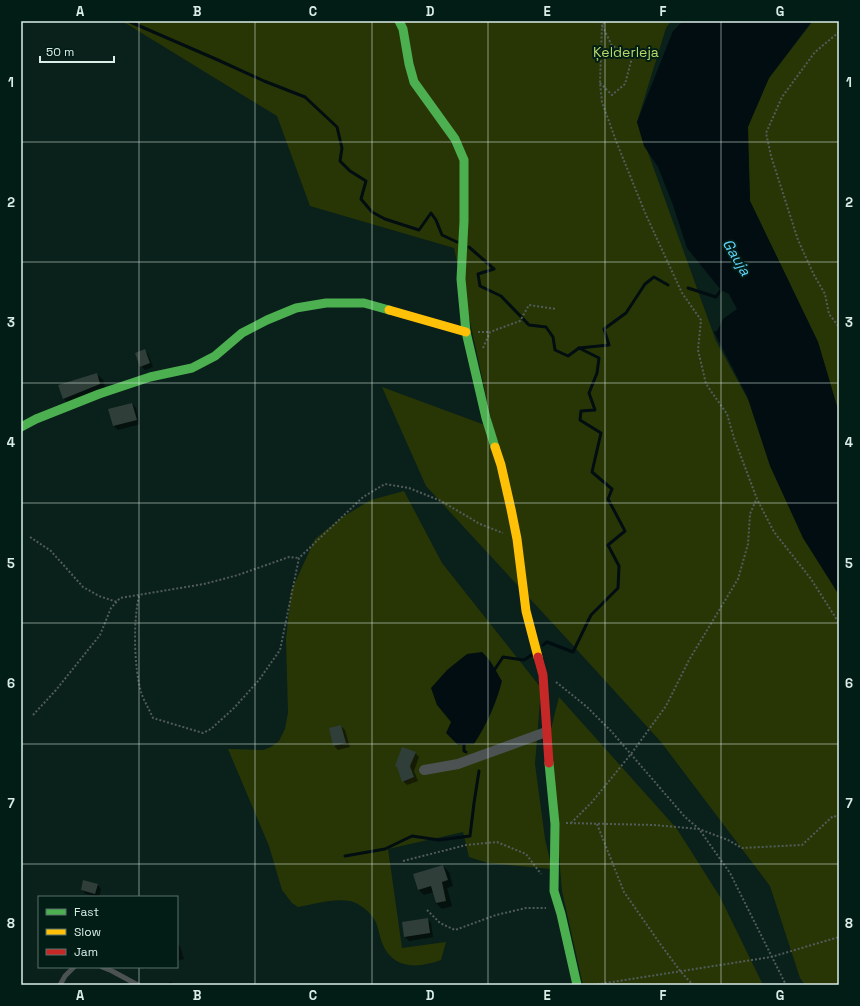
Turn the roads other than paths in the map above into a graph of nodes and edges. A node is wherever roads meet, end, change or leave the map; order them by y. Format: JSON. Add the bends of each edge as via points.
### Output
{"nodes":[{"id":1,"x":399,"y":21,"type":"edge"},
{"id":2,"x":466,"y":332,"type":"junction"},
{"id":3,"x":21,"y":427,"type":"edge"},
{"id":4,"x":546,"y":732,"type":"junction"},
{"id":5,"x":424,"y":770,"type":"dead end"},
{"id":6,"x":73,"y":968,"type":"edge"},
{"id":7,"x":104,"y":968,"type":"edge"},
{"id":8,"x":60,"y":985,"type":"edge"},
{"id":9,"x":138,"y":985,"type":"edge"},
{"id":10,"x":577,"y":985,"type":"edge"}],
"edges":[{"from":1,"to":2,"type":"street","via":[[414,82],[454,139],[464,160],[461,279]]},
{"from":2,"to":3,"type":"street","via":[[364,303],[326,303],[296,308],[242,333],[215,356],[192,368],[150,377],[99,394]]},
{"from":2,"to":4,"type":"street","via":[[486,418],[501,465],[517,539],[526,611],[543,675]]},
{"from":4,"to":5,"type":"street","via":[[458,764]]},
{"from":4,"to":10,"type":"street","via":[[555,824],[554,891]]},
{"from":6,"to":8,"type":"lane"},
{"from":7,"to":9,"type":"lane"}]}
